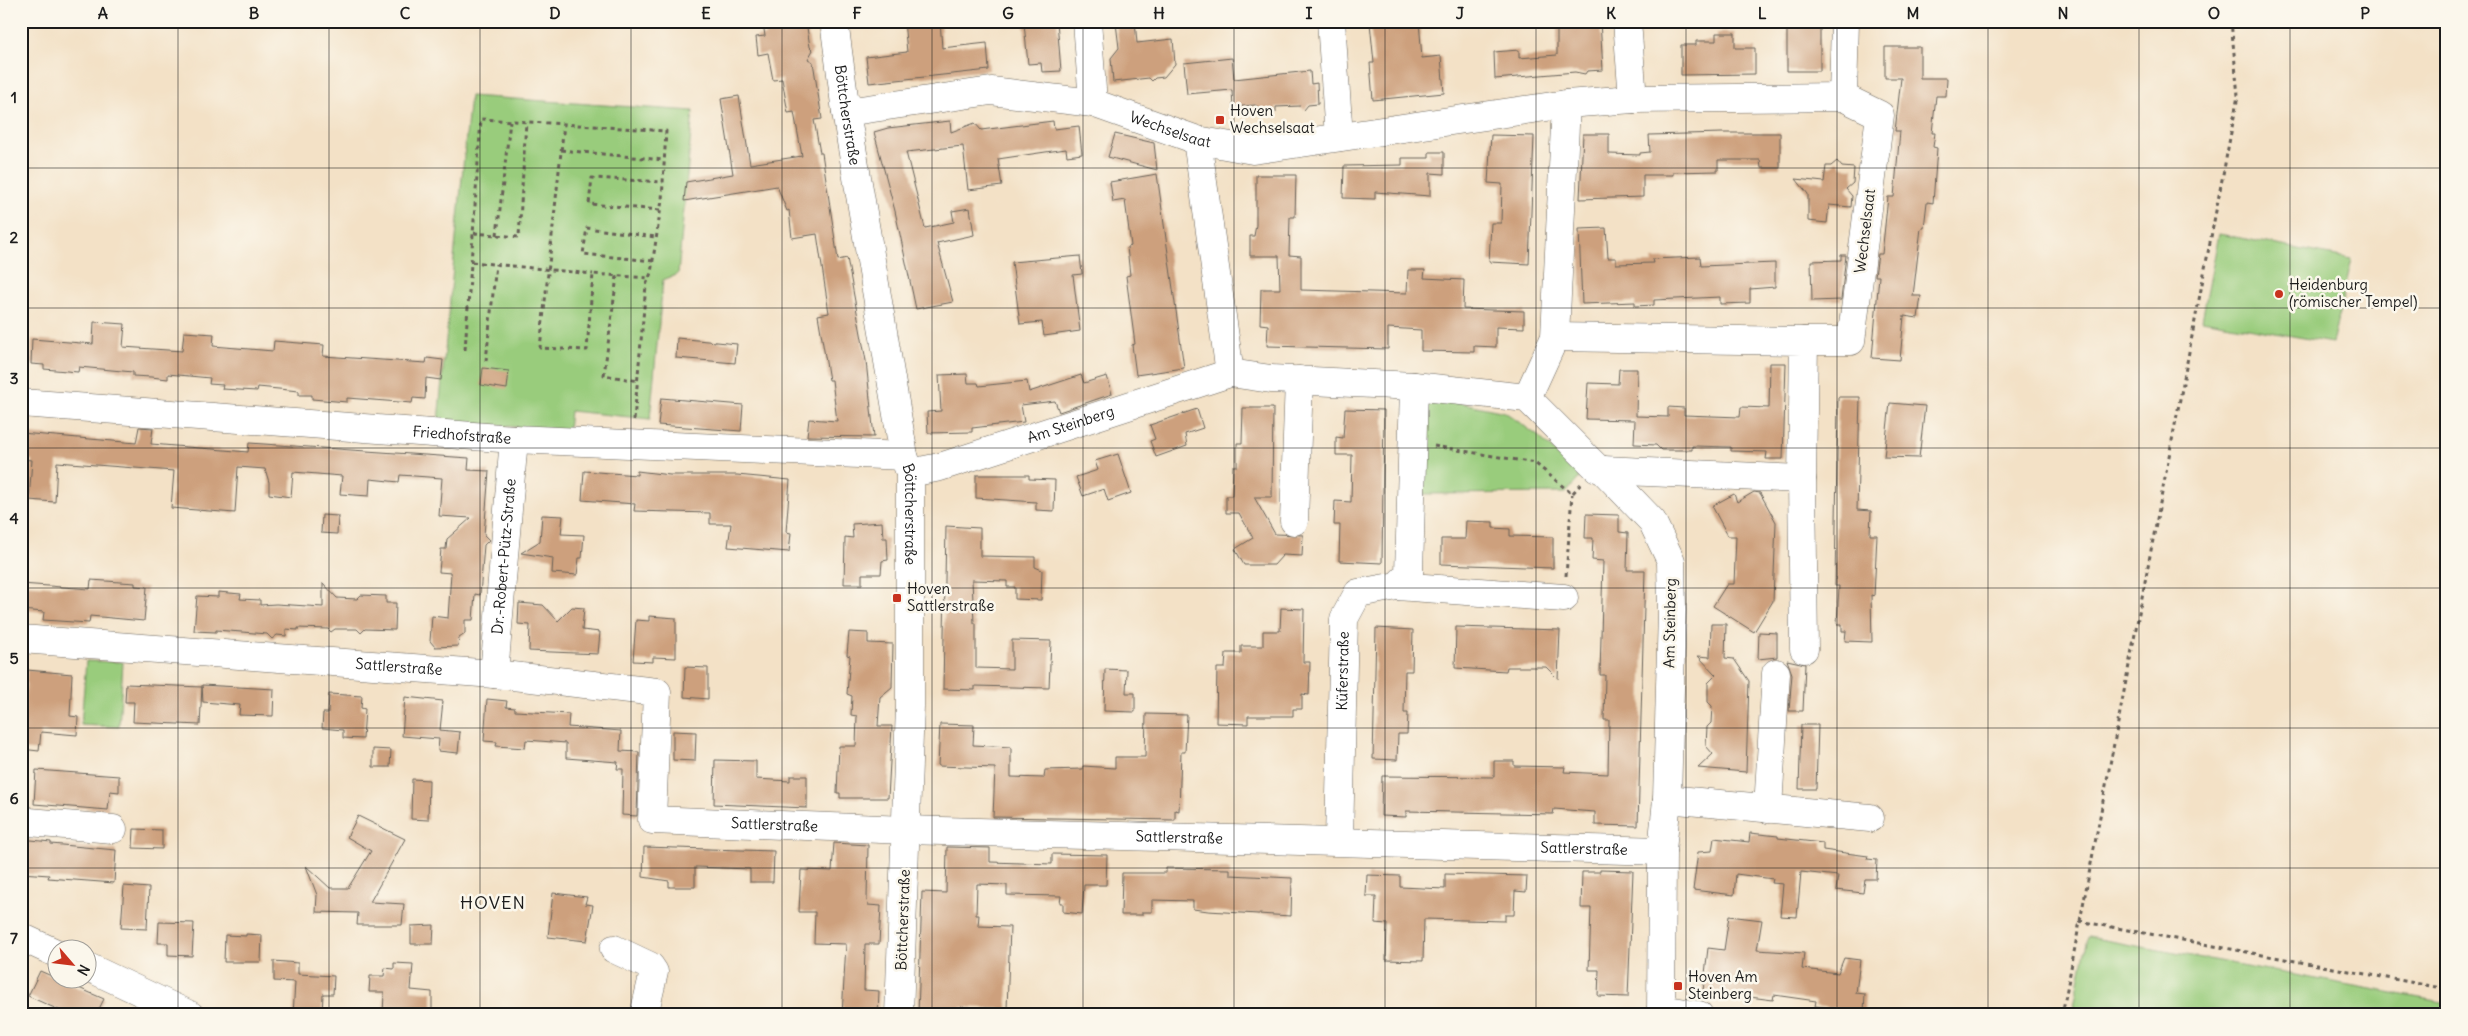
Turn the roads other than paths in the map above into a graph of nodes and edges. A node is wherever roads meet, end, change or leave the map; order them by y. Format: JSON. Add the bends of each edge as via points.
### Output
{"nodes":[{"id":1,"x":834,"y":21,"type":"edge"},
{"id":2,"x":1087,"y":21,"type":"edge"},
{"id":3,"x":1331,"y":21,"type":"edge"},
{"id":4,"x":1627,"y":21,"type":"edge"},
{"id":5,"x":1845,"y":21,"type":"edge"},
{"id":6,"x":1843,"y":97,"type":"junction"},
{"id":7,"x":1633,"y":100,"type":"junction"},
{"id":8,"x":1093,"y":103,"type":"junction"},
{"id":9,"x":1566,"y":104,"type":"junction"},
{"id":10,"x":846,"y":112,"type":"junction"},
{"id":11,"x":1339,"y":137,"type":"junction"},
{"id":12,"x":1197,"y":140,"type":"junction"},
{"id":13,"x":1555,"y":337,"type":"junction"},
{"id":14,"x":1804,"y":341,"type":"junction"},
{"id":15,"x":1230,"y":373,"type":"junction"},
{"id":16,"x":1300,"y":380,"type":"junction"},
{"id":17,"x":1414,"y":386,"type":"junction"},
{"id":18,"x":1527,"y":398,"type":"junction"},
{"id":19,"x":21,"y":402,"type":"edge"},
{"id":20,"x":514,"y":440,"type":"junction"},
{"id":21,"x":907,"y":464,"type":"junction"},
{"id":22,"x":1600,"y":469,"type":"junction"},
{"id":23,"x":1802,"y":479,"type":"junction"},
{"id":24,"x":1294,"y":521,"type":"dead end"},
{"id":25,"x":1397,"y":586,"type":"junction"},
{"id":26,"x":1564,"y":598,"type":"road end"},
{"id":27,"x":21,"y":638,"type":"edge"},
{"id":28,"x":1804,"y":649,"type":"dead end"},
{"id":29,"x":1776,"y":673,"type":"dead end"},
{"id":30,"x":494,"y":674,"type":"junction"},
{"id":31,"x":1667,"y":799,"type":"junction"},
{"id":32,"x":1768,"y":809,"type":"junction"},
{"id":33,"x":21,"y":818,"type":"edge"},
{"id":34,"x":1870,"y":818,"type":"dead end"},
{"id":35,"x":113,"y":829,"type":"dead end"},
{"id":36,"x":906,"y":830,"type":"junction"},
{"id":37,"x":1339,"y":841,"type":"junction"},
{"id":38,"x":1662,"y":851,"type":"junction"},
{"id":39,"x":21,"y":937,"type":"edge"},
{"id":40,"x":48,"y":949,"type":"edge"},
{"id":41,"x":614,"y":950,"type":"dead end"},
{"id":42,"x":98,"y":973,"type":"edge"},
{"id":43,"x":1661,"y":1012,"type":"edge"},
{"id":44,"x":190,"y":1015,"type":"edge"},
{"id":45,"x":644,"y":1015,"type":"edge"},
{"id":46,"x":899,"y":1015,"type":"edge"},
{"id":47,"x":1699,"y":1015,"type":"edge"}],
"edges":[{"from":1,"to":10,"type":"street","name":"Böttcherstraße"},
{"from":2,"to":8,"type":"street"},
{"from":3,"to":11,"type":"street"},
{"from":4,"to":7,"type":"street"},
{"from":5,"to":6,"type":"street"},
{"from":6,"to":7,"type":"street","name":"Wechselsaat"},
{"from":6,"to":14,"type":"street","name":"Wechselsaat","via":[[1880,115],[1851,341]]},
{"from":7,"to":9,"type":"street","name":"Wechselsaat"},
{"from":8,"to":10,"type":"street","name":"Wechselsaat","via":[[991,91]]},
{"from":8,"to":12,"type":"street","name":"Wechselsaat"},
{"from":9,"to":11,"type":"street","name":"Wechselsaat"},
{"from":9,"to":13,"type":"street"},
{"from":10,"to":21,"type":"street","name":"Böttcherstraße"},
{"from":11,"to":12,"type":"street","name":"Wechselsaat","via":[[1253,150]]},
{"from":12,"to":15,"type":"street"},
{"from":13,"to":14,"type":"street","name":"Wechselsaat"},
{"from":13,"to":18,"type":"street"},
{"from":14,"to":23,"type":"street"},
{"from":15,"to":16,"type":"street","name":"Am Steinberg"},
{"from":15,"to":21,"type":"street","name":"Am Steinberg","via":[[940,467]]},
{"from":16,"to":17,"type":"street","name":"Am Steinberg"},
{"from":16,"to":24,"type":"street"},
{"from":17,"to":18,"type":"street","name":"Am Steinberg"},
{"from":17,"to":25,"type":"street","via":[[1409,574]]},
{"from":18,"to":22,"type":"street","name":"Am Steinberg"},
{"from":19,"to":20,"type":"street","name":"Friedhofstraße"},
{"from":20,"to":21,"type":"street","name":"Friedhofstraße","via":[[632,444]]},
{"from":20,"to":30,"type":"street","name":"Dr.-Robert-Pütz-Straße"},
{"from":21,"to":36,"type":"street","name":"Böttcherstraße","via":[[910,706]]},
{"from":22,"to":23,"type":"street"},
{"from":22,"to":31,"type":"street","name":"Am Steinberg","via":[[1652,522],[1671,561]]},
{"from":23,"to":28,"type":"street"},
{"from":25,"to":26,"type":"street","name":"Küferstraße"},
{"from":25,"to":37,"type":"street","name":"Küferstraße","via":[[1358,593],[1344,619]]},
{"from":27,"to":30,"type":"street","name":"Sattlerstraße"},
{"from":29,"to":32,"type":"street"},
{"from":30,"to":36,"type":"street","name":"Sattlerstraße","via":[[658,692],[652,820]]},
{"from":31,"to":32,"type":"street"},
{"from":31,"to":38,"type":"street","name":"Am Steinberg"},
{"from":32,"to":34,"type":"street"},
{"from":33,"to":35,"type":"street","via":[[29,822]]},
{"from":36,"to":37,"type":"street","name":"Sattlerstraße"},
{"from":36,"to":46,"type":"street","name":"Böttcherstraße"},
{"from":37,"to":38,"type":"street","name":"Sattlerstraße"},
{"from":38,"to":43,"type":"street","name":"Am Steinberg"},
{"from":39,"to":40,"type":"street"},
{"from":41,"to":45,"type":"street","via":[[650,966],[654,972]]},
{"from":42,"to":44,"type":"street"},
{"from":43,"to":47,"type":"street","name":"Am Steinberg"}]}
